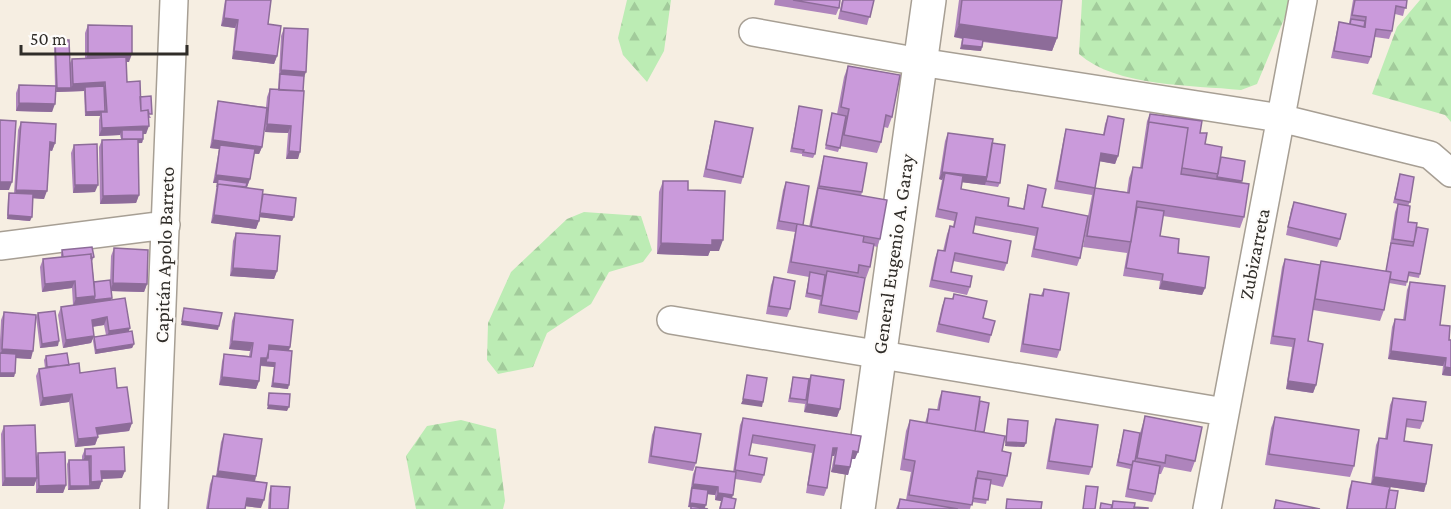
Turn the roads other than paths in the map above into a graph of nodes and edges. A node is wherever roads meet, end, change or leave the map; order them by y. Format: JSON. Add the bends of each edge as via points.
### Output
{"nodes":[{"id":1,"x":174,"y":0,"type":"edge"},
{"id":2,"x":929,"y":0,"type":"edge"},
{"id":3,"x":1303,"y":0,"type":"edge"},
{"id":4,"x":753,"y":32,"type":"dead end"},
{"id":5,"x":920,"y":62,"type":"junction"},
{"id":6,"x":1280,"y":118,"type":"junction"},
{"id":7,"x":1451,"y":173,"type":"edge"},
{"id":8,"x":166,"y":225,"type":"junction"},
{"id":9,"x":0,"y":246,"type":"edge"},
{"id":10,"x":671,"y":320,"type":"dead end"},
{"id":11,"x":879,"y":355,"type":"junction"},
{"id":12,"x":1225,"y":412,"type":"junction"},
{"id":13,"x":154,"y":509,"type":"edge"},
{"id":14,"x":858,"y":509,"type":"edge"},
{"id":15,"x":1207,"y":509,"type":"edge"}],
"edges":[{"from":1,"to":8,"type":"street","name":"Capitán Apolo Barreto"},
{"from":2,"to":5,"type":"street","name":"General Eugenio A. Garay"},
{"from":3,"to":6,"type":"street","name":"Zubizarreta"},
{"from":4,"to":5,"type":"street"},
{"from":5,"to":6,"type":"street"},
{"from":5,"to":11,"type":"street","name":"General Eugenio A. Garay"},
{"from":6,"to":7,"type":"street","via":[[1430,155]]},
{"from":6,"to":12,"type":"street","name":"Zubizarreta"},
{"from":8,"to":9,"type":"street"},
{"from":8,"to":13,"type":"street","name":"Capitán Apolo Barreto"},
{"from":10,"to":11,"type":"street"},
{"from":11,"to":12,"type":"street"},
{"from":11,"to":14,"type":"street","name":"General Eugenio A. Garay"},
{"from":12,"to":15,"type":"street","name":"Zubizarreta"}]}
